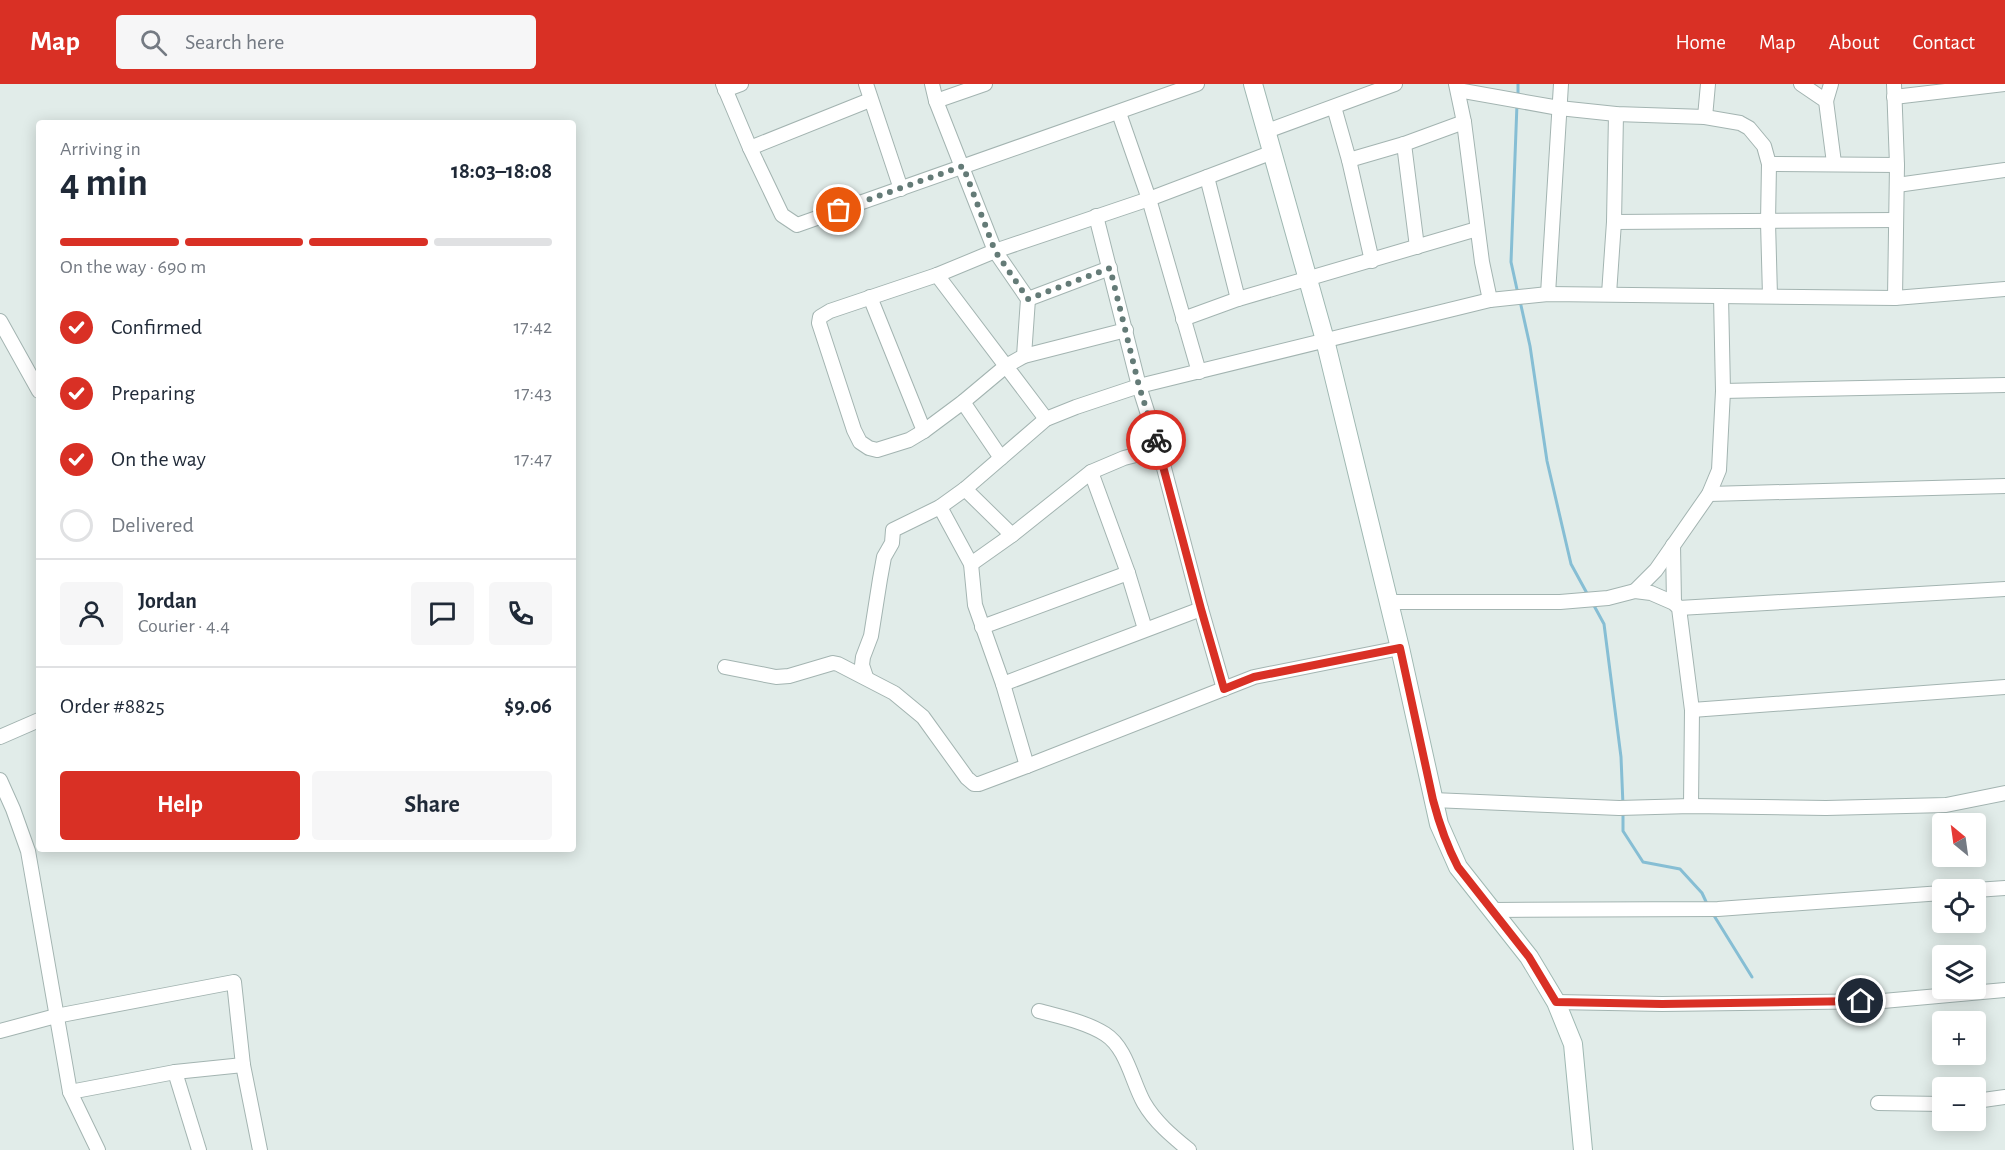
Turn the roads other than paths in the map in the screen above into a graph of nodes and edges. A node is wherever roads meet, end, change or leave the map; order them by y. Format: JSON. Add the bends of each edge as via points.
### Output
{"nodes":[{"id":1,"x":741,"y":84,"type":"edge"},
{"id":2,"x":866,"y":84,"type":"edge"},
{"id":3,"x":932,"y":84,"type":"edge"},
{"id":4,"x":985,"y":84,"type":"edge"},
{"id":5,"x":1197,"y":84,"type":"edge"},
{"id":6,"x":1253,"y":84,"type":"edge"},
{"id":7,"x":1395,"y":84,"type":"edge"},
{"id":8,"x":1561,"y":84,"type":"edge"},
{"id":9,"x":1708,"y":84,"type":"edge"},
{"id":10,"x":1801,"y":84,"type":"edge"},
{"id":11,"x":1831,"y":84,"type":"edge"},
{"id":12,"x":2005,"y":84,"type":"edge"},
{"id":13,"x":724,"y":87,"type":"edge"},
{"id":14,"x":1457,"y":87,"type":"edge"},
{"id":15,"x":1162,"y":90,"type":"edge"},
{"id":16,"x":1894,"y":90,"type":"edge"},
{"id":17,"x":870,"y":100,"type":"junction"},
{"id":18,"x":936,"y":101,"type":"junction"},
{"id":19,"x":1826,"y":101,"type":"junction"},
{"id":20,"x":1334,"y":107,"type":"junction"},
{"id":21,"x":1559,"y":108,"type":"junction"},
{"id":22,"x":1119,"y":113,"type":"junction"},
{"id":23,"x":1616,"y":114,"type":"junction"},
{"id":24,"x":1705,"y":117,"type":"junction"},
{"id":25,"x":1464,"y":122,"type":"junction"},
{"id":26,"x":1267,"y":131,"type":"junction"},
{"id":27,"x":1404,"y":144,"type":"junction"},
{"id":28,"x":750,"y":148,"type":"junction"},
{"id":29,"x":1273,"y":152,"type":"junction"},
{"id":30,"x":1349,"y":160,"type":"junction"},
{"id":31,"x":1834,"y":163,"type":"junction"},
{"id":32,"x":1769,"y":164,"type":"junction"},
{"id":33,"x":1897,"y":165,"type":"junction"},
{"id":34,"x":963,"y":166,"type":"junction"},
{"id":35,"x":2005,"y":170,"type":"edge"},
{"id":36,"x":1207,"y":177,"type":"junction"},
{"id":37,"x":1897,"y":184,"type":"junction"},
{"id":38,"x":901,"y":189,"type":"junction"},
{"id":39,"x":1149,"y":199,"type":"junction"},
{"id":40,"x":1096,"y":216,"type":"junction"},
{"id":41,"x":1896,"y":220,"type":"junction"},
{"id":42,"x":1614,"y":222,"type":"junction"},
{"id":43,"x":1768,"y":222,"type":"junction"},
{"id":44,"x":1477,"y":229,"type":"junction"},
{"id":45,"x":1417,"y":247,"type":"junction"},
{"id":46,"x":995,"y":251,"type":"junction"},
{"id":47,"x":1372,"y":261,"type":"junction"},
{"id":48,"x":1110,"y":268,"type":"junction"},
{"id":49,"x":937,"y":275,"type":"junction"},
{"id":50,"x":1307,"y":280,"type":"junction"},
{"id":51,"x":2005,"y":289,"type":"edge"},
{"id":52,"x":1548,"y":294,"type":"junction"},
{"id":53,"x":1609,"y":294,"type":"junction"},
{"id":54,"x":1721,"y":296,"type":"junction"},
{"id":55,"x":1770,"y":296,"type":"junction"},
{"id":56,"x":870,"y":297,"type":"junction"},
{"id":57,"x":1895,"y":298,"type":"junction"},
{"id":58,"x":1028,"y":299,"type":"junction"},
{"id":59,"x":1238,"y":300,"type":"junction"},
{"id":60,"x":1490,"y":300,"type":"junction"},
{"id":61,"x":1183,"y":319,"type":"junction"},
{"id":62,"x":0,"y":321,"type":"edge"},
{"id":63,"x":1126,"y":330,"type":"junction"},
{"id":64,"x":1325,"y":340,"type":"junction"},
{"id":65,"x":1024,"y":356,"type":"junction"},
{"id":66,"x":1005,"y":366,"type":"junction"},
{"id":67,"x":1199,"y":372,"type":"junction"},
{"id":68,"x":2005,"y":385,"type":"edge"},
{"id":69,"x":36,"y":386,"type":"edge"},
{"id":70,"x":1139,"y":386,"type":"junction"},
{"id":71,"x":1723,"y":391,"type":"junction"},
{"id":72,"x":963,"y":402,"type":"junction"},
{"id":73,"x":1046,"y":419,"type":"junction"},
{"id":74,"x":924,"y":431,"type":"junction"},
{"id":75,"x":1159,"y":449,"type":"junction"},
{"id":76,"x":1001,"y":458,"type":"junction"},
{"id":77,"x":1091,"y":472,"type":"junction"},
{"id":78,"x":2005,"y":486,"type":"edge"},
{"id":79,"x":965,"y":489,"type":"junction"},
{"id":80,"x":1709,"y":494,"type":"junction"},
{"id":81,"x":940,"y":507,"type":"junction"},
{"id":82,"x":1012,"y":535,"type":"junction"},
{"id":83,"x":1673,"y":545,"type":"junction"},
{"id":84,"x":971,"y":564,"type":"junction"},
{"id":85,"x":1128,"y":573,"type":"junction"},
{"id":86,"x":2005,"y":589,"type":"edge"},
{"id":87,"x":1635,"y":591,"type":"junction"},
{"id":88,"x":1388,"y":602,"type":"junction"},
{"id":89,"x":1677,"y":606,"type":"junction"},
{"id":90,"x":1201,"y":609,"type":"junction"},
{"id":91,"x":982,"y":627,"type":"junction"},
{"id":92,"x":1145,"y":629,"type":"junction"},
{"id":93,"x":1400,"y":648,"type":"junction"},
{"id":94,"x":725,"y":667,"type":"dead end"},
{"id":95,"x":866,"y":677,"type":"junction"},
{"id":96,"x":1003,"y":684,"type":"junction"},
{"id":97,"x":2005,"y":687,"type":"edge"},
{"id":98,"x":1224,"y":689,"type":"junction"},
{"id":99,"x":1692,"y":710,"type":"junction"},
{"id":100,"x":36,"y":721,"type":"edge"},
{"id":101,"x":0,"y":737,"type":"edge"},
{"id":102,"x":1027,"y":766,"type":"junction"},
{"id":103,"x":0,"y":780,"type":"edge"},
{"id":104,"x":2005,"y":793,"type":"edge"},
{"id":105,"x":1433,"y":800,"type":"junction"},
{"id":106,"x":1691,"y":806,"type":"junction"},
{"id":107,"x":13,"y":809,"type":"junction"},
{"id":108,"x":0,"y":815,"type":"edge"},
{"id":109,"x":2005,"y":888,"type":"edge"},
{"id":110,"x":1986,"y":889,"type":"edge"},
{"id":111,"x":1932,"y":894,"type":"edge"},
{"id":112,"x":1493,"y":910,"type":"junction"},
{"id":113,"x":2005,"y":990,"type":"edge"},
{"id":114,"x":1556,"y":1002,"type":"junction"},
{"id":115,"x":1039,"y":1011,"type":"dead end"},
{"id":116,"x":56,"y":1016,"type":"junction"},
{"id":117,"x":0,"y":1030,"type":"edge"},
{"id":118,"x":243,"y":1065,"type":"junction"},
{"id":119,"x":175,"y":1072,"type":"junction"},
{"id":120,"x":70,"y":1092,"type":"junction"},
{"id":121,"x":2005,"y":1097,"type":"edge"},
{"id":122,"x":1986,"y":1100,"type":"edge"},
{"id":123,"x":1878,"y":1103,"type":"dead end"},
{"id":124,"x":1932,"y":1104,"type":"edge"},
{"id":125,"x":98,"y":1150,"type":"edge"},
{"id":126,"x":200,"y":1150,"type":"edge"},
{"id":127,"x":260,"y":1150,"type":"edge"},
{"id":128,"x":1189,"y":1150,"type":"edge"},
{"id":129,"x":1583,"y":1150,"type":"edge"}],
"edges":[{"from":1,"to":13,"type":"street"},
{"from":2,"to":17,"type":"street"},
{"from":3,"to":18,"type":"street"},
{"from":4,"to":18,"type":"street"},
{"from":5,"to":15,"type":"street"},
{"from":6,"to":26,"type":"street"},
{"from":7,"to":20,"type":"street"},
{"from":8,"to":21,"type":"street"},
{"from":9,"to":24,"type":"street"},
{"from":10,"to":19,"type":"street"},
{"from":11,"to":19,"type":"street"},
{"from":12,"to":16,"type":"street"},
{"from":13,"to":28,"type":"street"},
{"from":14,"to":21,"type":"street"},
{"from":14,"to":25,"type":"street"},
{"from":15,"to":22,"type":"street"},
{"from":16,"to":33,"type":"street"},
{"from":17,"to":28,"type":"street"},
{"from":17,"to":38,"type":"street"},
{"from":18,"to":34,"type":"street"},
{"from":19,"to":31,"type":"street"},
{"from":20,"to":26,"type":"street"},
{"from":20,"to":30,"type":"street"},
{"from":21,"to":23,"type":"street"},
{"from":21,"to":52,"type":"street"},
{"from":22,"to":34,"type":"street"},
{"from":22,"to":39,"type":"street"},
{"from":23,"to":24,"type":"street"},
{"from":23,"to":42,"type":"street"},
{"from":24,"to":32,"type":"street","via":[[1749,128],[1764,146]]},
{"from":25,"to":27,"type":"street"},
{"from":25,"to":44,"type":"street"},
{"from":26,"to":29,"type":"street"},
{"from":27,"to":30,"type":"street"},
{"from":27,"to":45,"type":"street"},
{"from":28,"to":38,"type":"street","via":[[782,215],[797,225]]},
{"from":29,"to":36,"type":"street"},
{"from":29,"to":50,"type":"street"},
{"from":30,"to":47,"type":"street"},
{"from":31,"to":32,"type":"street"},
{"from":31,"to":33,"type":"street"},
{"from":32,"to":43,"type":"street"},
{"from":33,"to":37,"type":"street"},
{"from":34,"to":38,"type":"street"},
{"from":34,"to":46,"type":"street"},
{"from":35,"to":37,"type":"street"},
{"from":36,"to":39,"type":"street"},
{"from":36,"to":59,"type":"street"},
{"from":37,"to":41,"type":"street"},
{"from":39,"to":40,"type":"street"},
{"from":39,"to":61,"type":"street"},
{"from":40,"to":46,"type":"street"},
{"from":40,"to":48,"type":"street"},
{"from":41,"to":43,"type":"street"},
{"from":41,"to":57,"type":"street"},
{"from":42,"to":43,"type":"street"},
{"from":42,"to":53,"type":"street"},
{"from":43,"to":55,"type":"street"},
{"from":44,"to":45,"type":"street"},
{"from":44,"to":60,"type":"street"},
{"from":45,"to":47,"type":"street"},
{"from":46,"to":49,"type":"street"},
{"from":46,"to":58,"type":"street"},
{"from":47,"to":50,"type":"street"},
{"from":48,"to":58,"type":"street"},
{"from":48,"to":63,"type":"street"},
{"from":49,"to":56,"type":"street"},
{"from":49,"to":66,"type":"street"},
{"from":50,"to":59,"type":"street"},
{"from":50,"to":64,"type":"street"},
{"from":51,"to":57,"type":"street"},
{"from":52,"to":53,"type":"street"},
{"from":52,"to":60,"type":"street"},
{"from":53,"to":54,"type":"street"},
{"from":54,"to":55,"type":"street"},
{"from":54,"to":71,"type":"street"},
{"from":55,"to":57,"type":"street"},
{"from":56,"to":74,"type":"street"},
{"from":56,"to":74,"type":"street","via":[[824,314],[819,323],[854,430],[860,442],[877,450]]},
{"from":58,"to":65,"type":"street"},
{"from":59,"to":61,"type":"street"},
{"from":60,"to":64,"type":"street"},
{"from":61,"to":67,"type":"street"},
{"from":62,"to":69,"type":"street"},
{"from":63,"to":65,"type":"street"},
{"from":63,"to":70,"type":"street"},
{"from":64,"to":67,"type":"street"},
{"from":64,"to":88,"type":"street"},
{"from":65,"to":66,"type":"street"},
{"from":66,"to":72,"type":"street"},
{"from":66,"to":73,"type":"street"},
{"from":67,"to":70,"type":"street"},
{"from":68,"to":71,"type":"street"},
{"from":70,"to":73,"type":"street"},
{"from":70,"to":75,"type":"street"},
{"from":71,"to":80,"type":"street","via":[[1719,470]]},
{"from":72,"to":74,"type":"street"},
{"from":72,"to":76,"type":"street"},
{"from":73,"to":76,"type":"street"},
{"from":75,"to":77,"type":"street"},
{"from":75,"to":90,"type":"street"},
{"from":76,"to":79,"type":"street"},
{"from":77,"to":82,"type":"street"},
{"from":77,"to":85,"type":"street"},
{"from":78,"to":80,"type":"street"},
{"from":79,"to":81,"type":"street"},
{"from":79,"to":82,"type":"street"},
{"from":80,"to":83,"type":"street"},
{"from":81,"to":84,"type":"street"},
{"from":81,"to":95,"type":"street","via":[[892,531],[871,636],[863,657]]},
{"from":82,"to":84,"type":"street"},
{"from":83,"to":87,"type":"street"},
{"from":83,"to":89,"type":"street"},
{"from":84,"to":91,"type":"street","via":[[975,605]]},
{"from":85,"to":91,"type":"street"},
{"from":85,"to":92,"type":"street"},
{"from":86,"to":89,"type":"street"},
{"from":87,"to":88,"type":"street","via":[[1608,598],[1560,602]]},
{"from":87,"to":89,"type":"street","via":[[1651,593]]},
{"from":88,"to":93,"type":"street"},
{"from":89,"to":99,"type":"street"},
{"from":90,"to":92,"type":"street"},
{"from":90,"to":98,"type":"street"},
{"from":91,"to":96,"type":"street"},
{"from":92,"to":96,"type":"street"},
{"from":93,"to":98,"type":"street","via":[[1254,677]]},
{"from":93,"to":105,"type":"street"},
{"from":94,"to":95,"type":"street","via":[[789,676],[833,663]]},
{"from":95,"to":102,"type":"street","via":[[923,717],[974,784]]},
{"from":96,"to":102,"type":"street"},
{"from":97,"to":99,"type":"street"},
{"from":98,"to":102,"type":"street"},
{"from":99,"to":106,"type":"street"},
{"from":100,"to":101,"type":"street"},
{"from":103,"to":107,"type":"street"},
{"from":104,"to":106,"type":"street","via":[[1946,805]]},
{"from":105,"to":106,"type":"street","via":[[1620,808]]},
{"from":105,"to":112,"type":"street","via":[[1458,867]]},
{"from":107,"to":108,"type":"street"},
{"from":107,"to":116,"type":"street","via":[[28,851]]},
{"from":109,"to":110,"type":"street"},
{"from":111,"to":112,"type":"street","via":[[1718,909]]},
{"from":112,"to":114,"type":"street","via":[[1529,957]]},
{"from":113,"to":114,"type":"street","via":[[1883,1001]]},
{"from":114,"to":129,"type":"street","via":[[1573,1044]]},
{"from":115,"to":128,"type":"street","via":[[1106,1035],[1122,1055],[1153,1116]]},
{"from":116,"to":117,"type":"street"},
{"from":116,"to":118,"type":"street","via":[[234,982]]},
{"from":116,"to":120,"type":"street"},
{"from":118,"to":119,"type":"street"},
{"from":118,"to":127,"type":"street"},
{"from":119,"to":120,"type":"street"},
{"from":119,"to":126,"type":"street"},
{"from":120,"to":125,"type":"street"},
{"from":121,"to":122,"type":"street"},
{"from":123,"to":124,"type":"street"}]}
